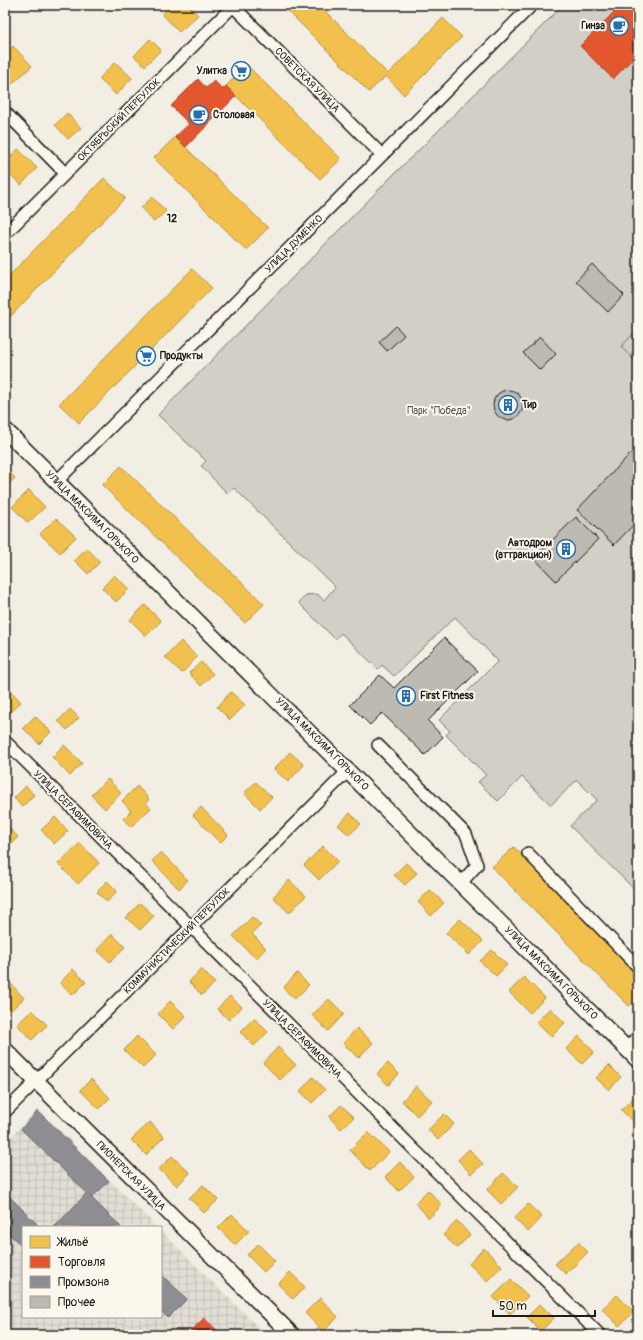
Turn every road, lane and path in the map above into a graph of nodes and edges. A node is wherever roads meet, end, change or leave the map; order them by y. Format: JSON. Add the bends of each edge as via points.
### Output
{"nodes":[{"id":1,"x":232,"y":5,"type":"edge"},
{"id":2,"x":532,"y":5,"type":"edge"},
{"id":3,"x":5,"y":112,"type":"edge"},
{"id":4,"x":382,"y":155,"type":"junction"},
{"id":5,"x":65,"y":173,"type":"junction"},
{"id":6,"x":5,"y":234,"type":"edge"},
{"id":7,"x":5,"y":430,"type":"edge"},
{"id":8,"x":56,"y":482,"type":"junction"},
{"id":9,"x":5,"y":741,"type":"edge"},
{"id":10,"x":378,"y":746,"type":"dead end"},
{"id":11,"x":349,"y":770,"type":"junction"},
{"id":12,"x":528,"y":853,"type":"dead end"},
{"id":13,"x":461,"y":883,"type":"junction"},
{"id":14,"x":190,"y":928,"type":"junction"},
{"id":15,"x":638,"y":967,"type":"edge"},
{"id":16,"x":638,"y":1037,"type":"edge"},
{"id":17,"x":626,"y":1048,"type":"junction"},
{"id":18,"x":5,"y":1050,"type":"edge"},
{"id":19,"x":638,"y":1060,"type":"edge"},
{"id":20,"x":36,"y":1081,"type":"junction"},
{"id":21,"x":5,"y":1112,"type":"edge"},
{"id":22,"x":292,"y":1335,"type":"edge"},
{"id":23,"x":600,"y":1335,"type":"edge"}],
"edges":[{"from":1,"to":4,"type":"street","name":"СОВЕТСКАЯ УЛИЦА"},
{"from":1,"to":5,"type":"street","name":"ОКТЯБРЬСКИЙ ПЕРЕУЛОК"},
{"from":2,"to":4,"type":"street","name":"УЛИЦА ДУМЕНКО"},
{"from":3,"to":5,"type":"street"},
{"from":4,"to":8,"type":"street","name":"УЛИЦА ДУМЕНКО"},
{"from":5,"to":6,"type":"street","name":"ОКТЯБРЬСКИЙ ПЕРЕУЛОК"},
{"from":7,"to":8,"type":"street","name":"УЛИЦА МАКСИМА ГОРЬКОГО"},
{"from":8,"to":11,"type":"street","name":"УЛИЦА МАКСИМА ГОРЬКОГО"},
{"from":9,"to":14,"type":"street","name":"УЛИЦА СЕРАФИМОВИЧА"},
{"from":10,"to":13,"type":"street","via":[[466,834],[477,865]]},
{"from":11,"to":13,"type":"street","name":"УЛИЦА МАКСИМА ГОРЬКОГО"},
{"from":11,"to":14,"type":"street","name":"КОММУНИСТИЧЕСКИЙ ПЕРЕУЛОК"},
{"from":12,"to":15,"type":"street"},
{"from":13,"to":17,"type":"street","name":"УЛИЦА МАКСИМА ГОРЬКОГО"},
{"from":14,"to":20,"type":"street","name":"КОММУНИСТИЧЕСКИЙ ПЕРЕУЛОК"},
{"from":14,"to":23,"type":"street","name":"УЛИЦА СЕРАФИМОВИЧА"},
{"from":16,"to":17,"type":"street"},
{"from":17,"to":19,"type":"street","name":"УЛИЦА МАКСИМА ГОРЬКОГО"},
{"from":18,"to":20,"type":"street","name":"ПИОНЕРСКАЯ УЛИЦА"},
{"from":20,"to":21,"type":"street","name":"КОММУНИСТИЧЕСКИЙ ПЕРЕУЛОК"},
{"from":20,"to":22,"type":"street","name":"ПИОНЕРСКАЯ УЛИЦА"}]}
